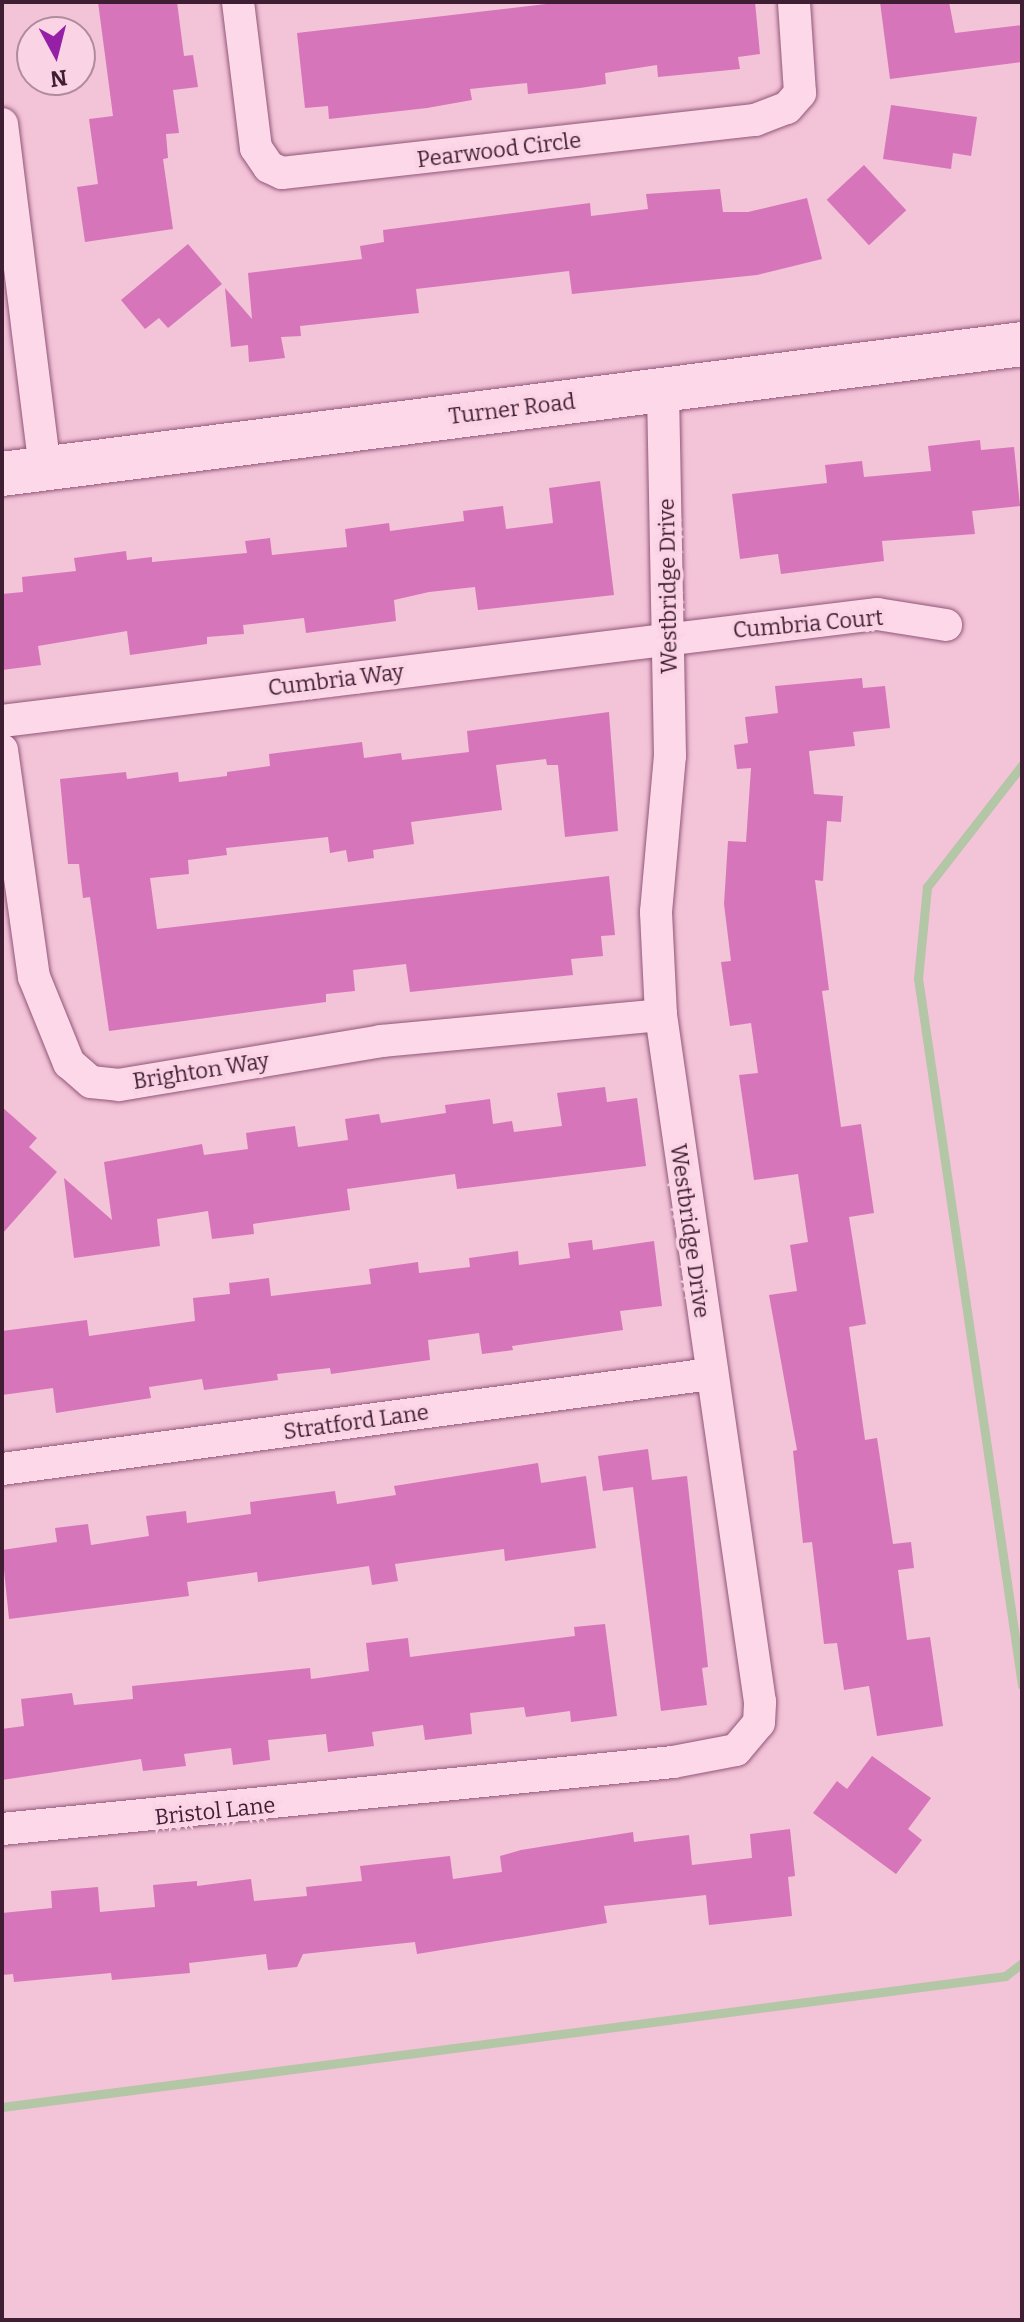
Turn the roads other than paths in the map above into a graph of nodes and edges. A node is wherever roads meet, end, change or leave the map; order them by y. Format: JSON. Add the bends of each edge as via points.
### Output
{"nodes":[{"id":1,"x":238,"y":2,"type":"edge"},
{"id":2,"x":794,"y":2,"type":"edge"},
{"id":3,"x":2,"y":124,"type":"edge"},
{"id":4,"x":1022,"y":344,"type":"edge"},
{"id":5,"x":663,"y":389,"type":"junction"},
{"id":6,"x":45,"y":469,"type":"junction"},
{"id":7,"x":2,"y":474,"type":"edge"},
{"id":8,"x":946,"y":625,"type":"dead end"},
{"id":9,"x":669,"y":638,"type":"junction"},
{"id":10,"x":2,"y":721,"type":"edge"},
{"id":11,"x":2,"y":750,"type":"edge"},
{"id":12,"x":661,"y":1015,"type":"junction"},
{"id":13,"x":710,"y":1374,"type":"junction"},
{"id":14,"x":2,"y":1469,"type":"edge"},
{"id":15,"x":427,"y":1788,"type":"joint"},
{"id":16,"x":2,"y":1829,"type":"edge"}],
"edges":[{"from":1,"to":2,"type":"street","name":"Pearwood Circle","via":[[256,148],[269,167],[282,173],[755,120],[787,108],[800,93]]},
{"from":3,"to":6,"type":"street"},
{"from":4,"to":5,"type":"main road","name":"Turner Road"},
{"from":5,"to":6,"type":"main road","name":"Turner Road"},
{"from":5,"to":9,"type":"street","name":"Westbridge Drive"},
{"from":6,"to":7,"type":"main road","name":"Turner Road"},
{"from":8,"to":9,"type":"street","name":"Cumbria Court","via":[[877,614]]},
{"from":9,"to":10,"type":"street","name":"Cumbria Way"},
{"from":9,"to":12,"type":"street","name":"Westbridge Drive","via":[[670,756],[656,912]]},
{"from":11,"to":12,"type":"street","name":"Brighton Way","via":[[34,977],[69,1063],[91,1082],[119,1085],[381,1041]]},
{"from":12,"to":13,"type":"street","name":"Westbridge Drive"},
{"from":13,"to":14,"type":"street","name":"Stratford Lane"},
{"from":13,"to":15,"type":"street","name":"Westbridge Drive","via":[[760,1702],[753,1735],[736,1750],[673,1762]]},
{"from":15,"to":16,"type":"street","name":"Bristol Lane"}]}
